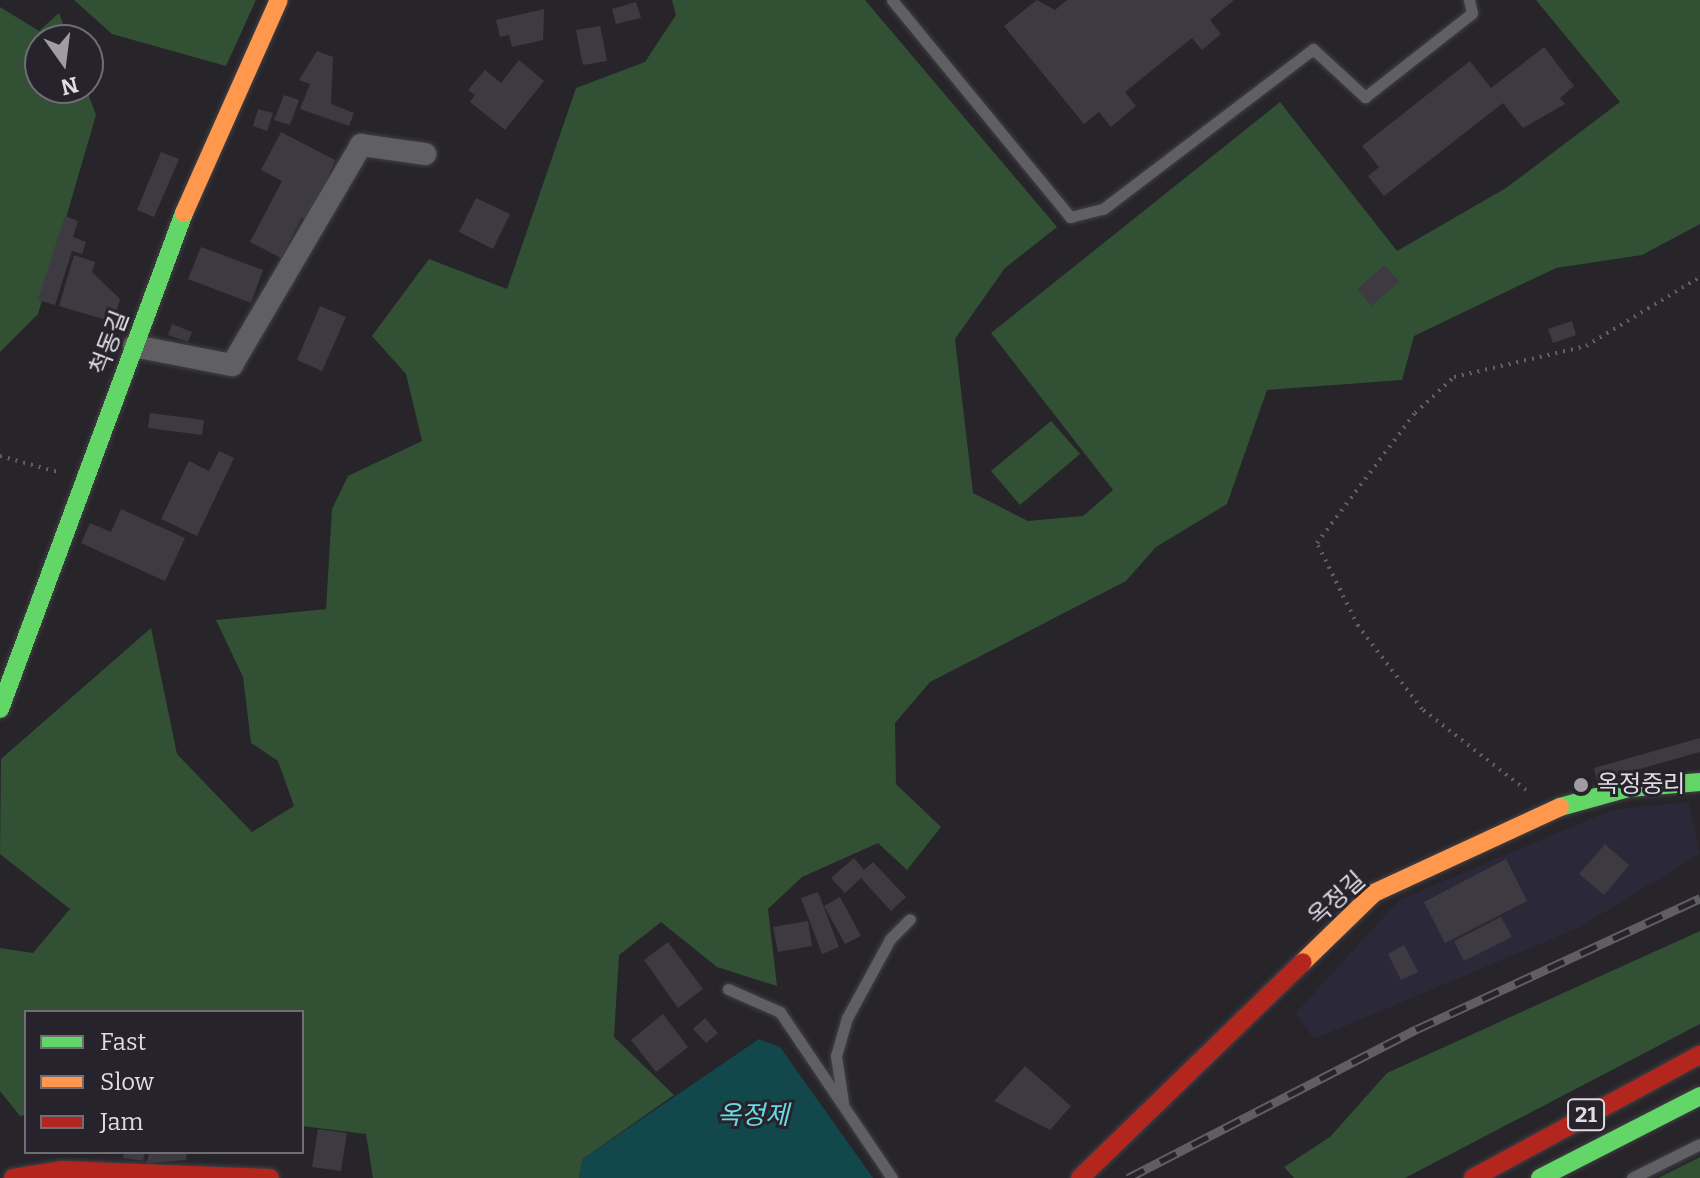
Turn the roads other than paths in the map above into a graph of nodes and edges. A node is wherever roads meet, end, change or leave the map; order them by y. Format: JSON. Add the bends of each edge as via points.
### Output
{"nodes":[{"id":1,"x":279,"y":0,"type":"edge"},
{"id":2,"x":892,"y":0,"type":"edge"},
{"id":3,"x":1469,"y":0,"type":"edge"},
{"id":4,"x":425,"y":154,"type":"dead end"},
{"id":5,"x":134,"y":346,"type":"junction"},
{"id":6,"x":0,"y":709,"type":"edge"},
{"id":7,"x":1700,"y":782,"type":"edge"},
{"id":8,"x":910,"y":919,"type":"dead end"},
{"id":9,"x":728,"y":989,"type":"dead end"},
{"id":10,"x":1700,"y":1055,"type":"edge"},
{"id":11,"x":1700,"y":1096,"type":"edge"},
{"id":12,"x":844,"y":1106,"type":"junction"},
{"id":13,"x":1700,"y":1144,"type":"edge"},
{"id":14,"x":13,"y":1178,"type":"edge"},
{"id":15,"x":270,"y":1178,"type":"edge"},
{"id":16,"x":892,"y":1178,"type":"edge"},
{"id":17,"x":1080,"y":1178,"type":"edge"},
{"id":18,"x":1473,"y":1178,"type":"edge"},
{"id":19,"x":1540,"y":1178,"type":"edge"},
{"id":20,"x":1632,"y":1178,"type":"edge"}],
"edges":[{"from":1,"to":5,"type":"main road","name":"척동길"},
{"from":2,"to":3,"type":"lane","via":[[1070,217],[1103,209],[1313,49],[1365,97],[1472,13]]},
{"from":4,"to":5,"type":"street","via":[[361,145],[232,365]]},
{"from":5,"to":6,"type":"main road","name":"척동길"},
{"from":7,"to":17,"type":"main road","name":"옥정길","via":[[1629,788],[1540,812],[1374,893]]},
{"from":8,"to":12,"type":"lane","via":[[890,939],[847,1018],[836,1056]]},
{"from":9,"to":12,"type":"lane","via":[[780,1012]]},
{"from":10,"to":18,"type":"main road","number":"21"},
{"from":11,"to":19,"type":"main road","number":"21"},
{"from":12,"to":16,"type":"lane"},
{"from":13,"to":20,"type":"lane"},
{"from":14,"to":15,"type":"main road","via":[[62,1170]]}]}
